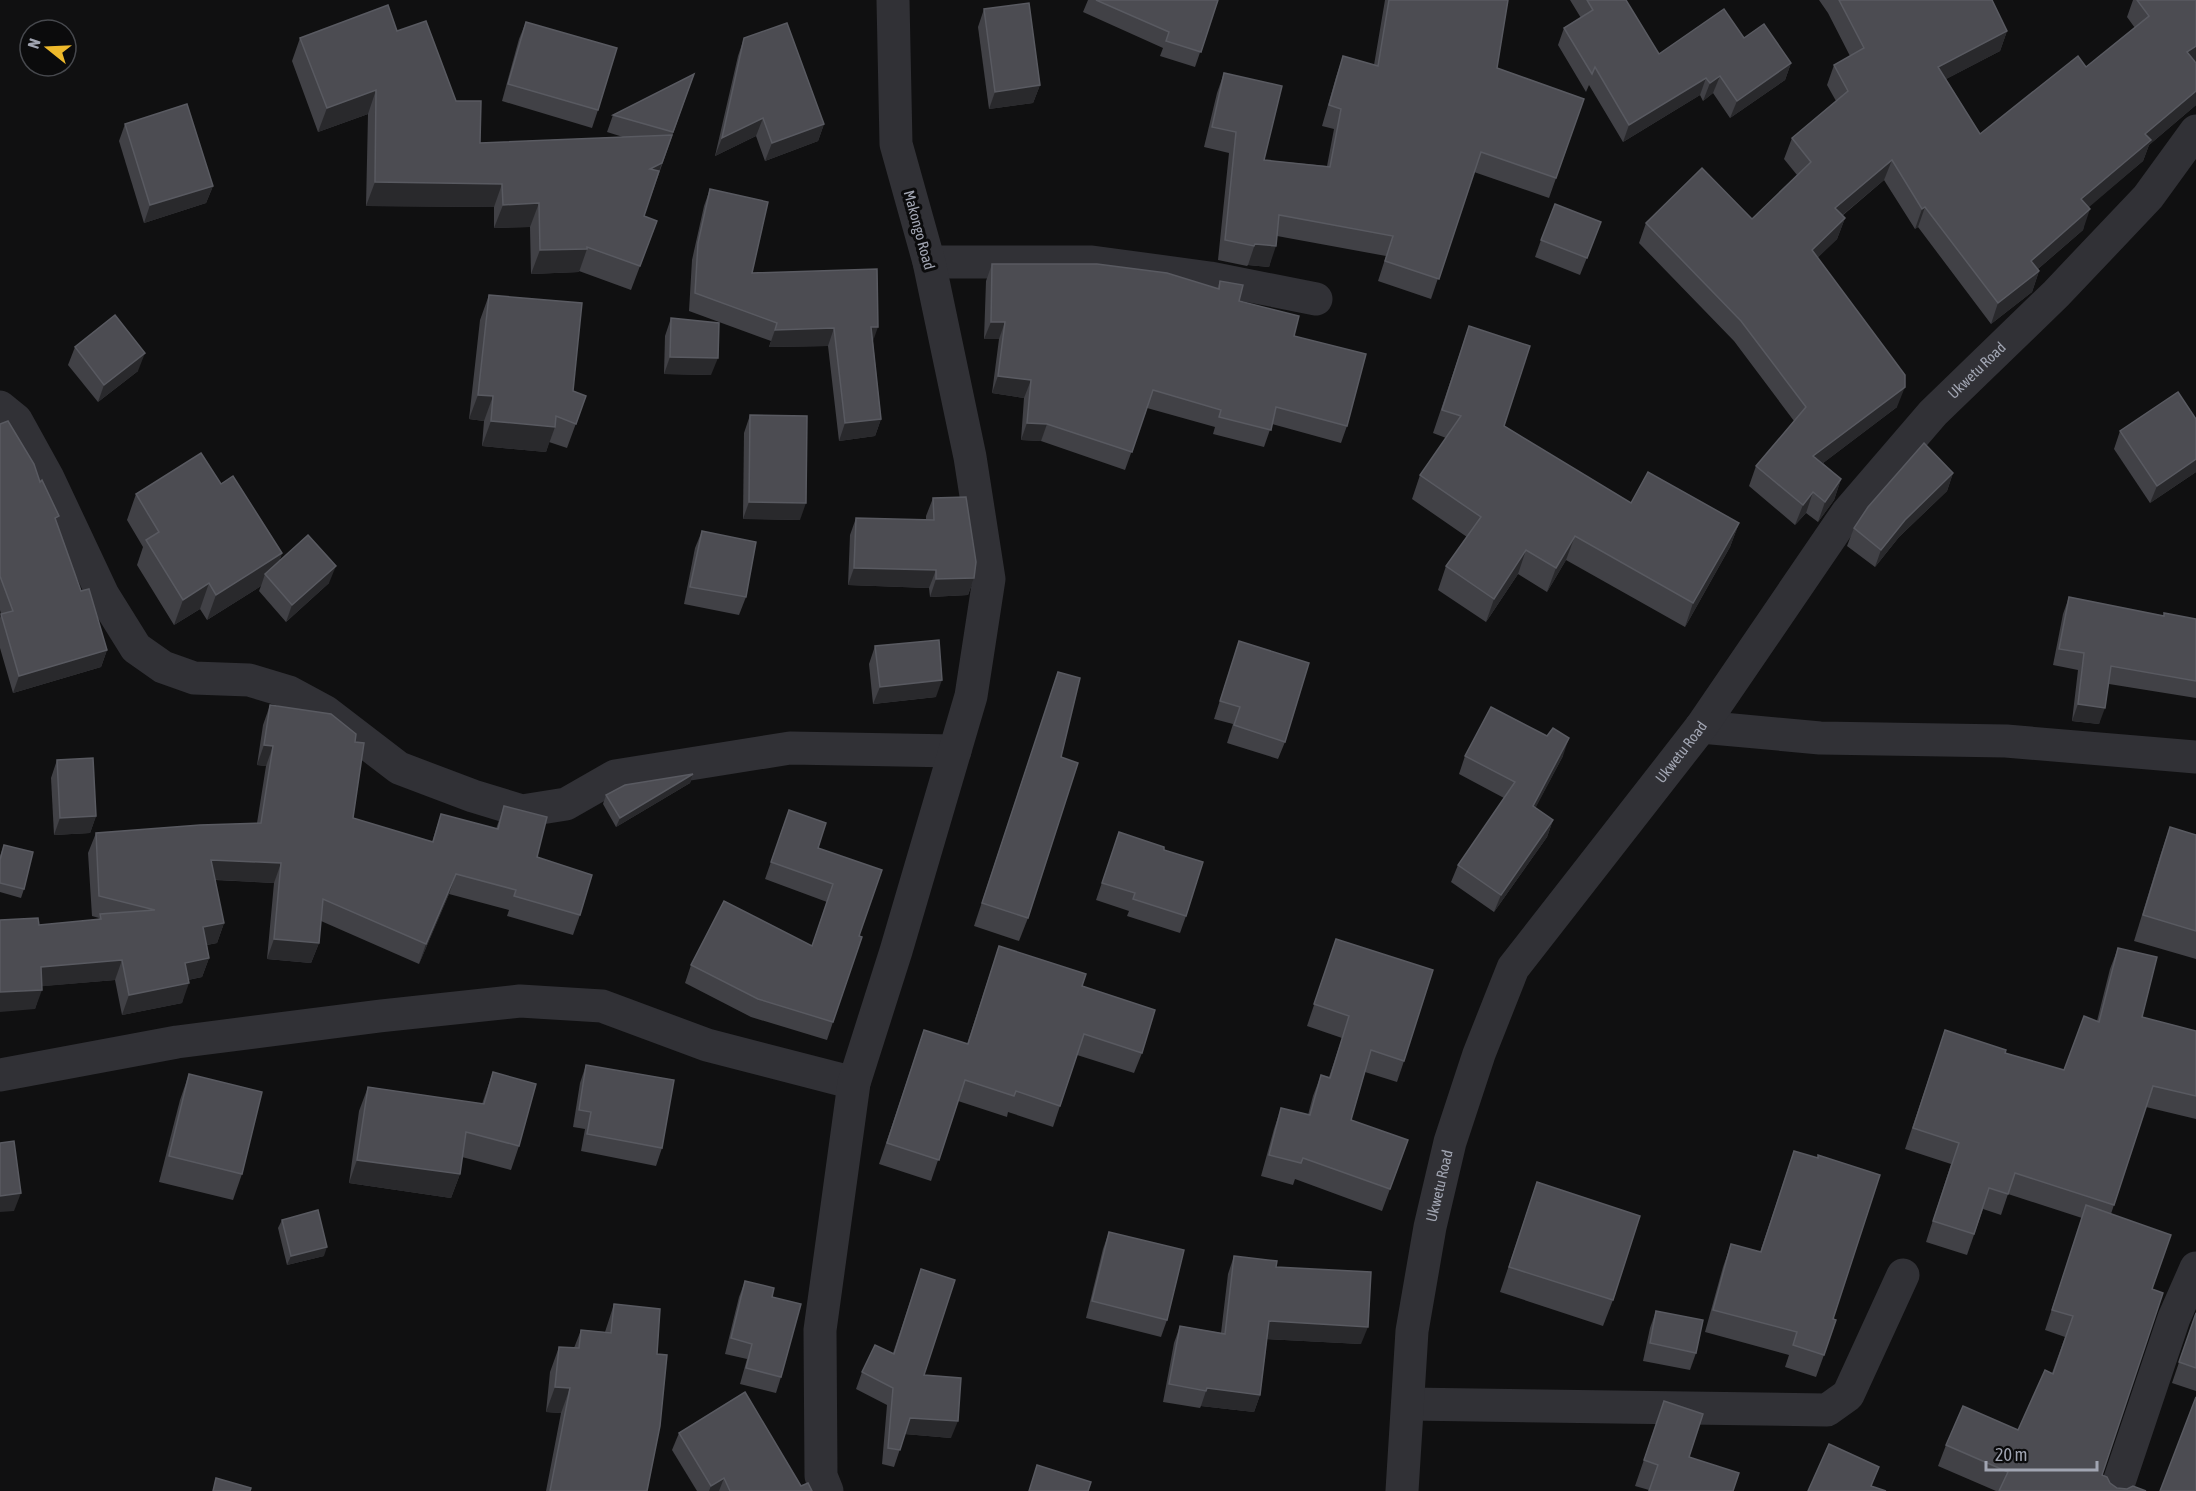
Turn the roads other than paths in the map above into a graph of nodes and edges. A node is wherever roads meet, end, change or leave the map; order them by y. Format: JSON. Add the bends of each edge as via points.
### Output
{"nodes":[{"id":1,"x":893,"y":0,"type":"edge"},
{"id":2,"x":2196,"y":131,"type":"edge"},
{"id":3,"x":929,"y":262,"type":"junction"},
{"id":4,"x":1316,"y":299,"type":"dead end"},
{"id":5,"x":0,"y":407,"type":"edge"},
{"id":6,"x":1701,"y":727,"type":"junction"},
{"id":7,"x":955,"y":751,"type":"junction"},
{"id":8,"x":2196,"y":758,"type":"edge"},
{"id":9,"x":0,"y":1075,"type":"edge"},
{"id":10,"x":854,"y":1083,"type":"junction"},
{"id":11,"x":2196,"y":1268,"type":"edge"},
{"id":12,"x":1903,"y":1275,"type":"dead end"},
{"id":13,"x":1409,"y":1404,"type":"junction"},
{"id":14,"x":827,"y":1491,"type":"edge"},
{"id":15,"x":1402,"y":1491,"type":"edge"},
{"id":16,"x":2116,"y":1491,"type":"edge"}],
"edges":[{"from":1,"to":3,"type":"street","name":"Makongo Road","via":[[896,144]]},
{"from":2,"to":6,"type":"street","name":"Ukwetu Road","via":[[2148,197],[2056,294],[1933,412],[1847,513]]},
{"from":3,"to":4,"type":"street","via":[[1092,262],[1210,278]]},
{"from":3,"to":7,"type":"street","name":"Makongo Road","via":[[970,457],[989,579],[971,696]]},
{"from":5,"to":7,"type":"street","via":[[16,420],[103,594],[136,648],[163,667],[194,678],[249,680],[288,692],[326,712],[399,768],[473,796],[522,812],[566,804],[615,776],[790,748]]},
{"from":6,"to":8,"type":"street","via":[[1820,738],[2006,741]]},
{"from":6,"to":13,"type":"street","name":"Ukwetu Road","via":[[1513,968],[1450,1142],[1412,1331]]},
{"from":7,"to":10,"type":"street","name":"Makongo Road"},
{"from":9,"to":10,"type":"street","via":[[177,1042],[520,1001],[602,1006],[707,1045]]},
{"from":10,"to":14,"type":"street","name":"Makongo Road","via":[[820,1330],[821,1476]]},
{"from":11,"to":16,"type":"street","via":[[2174,1318]]},
{"from":12,"to":13,"type":"street","via":[[1848,1395],[1827,1410]]},
{"from":13,"to":15,"type":"street","name":"Ukwetu Road"}]}
